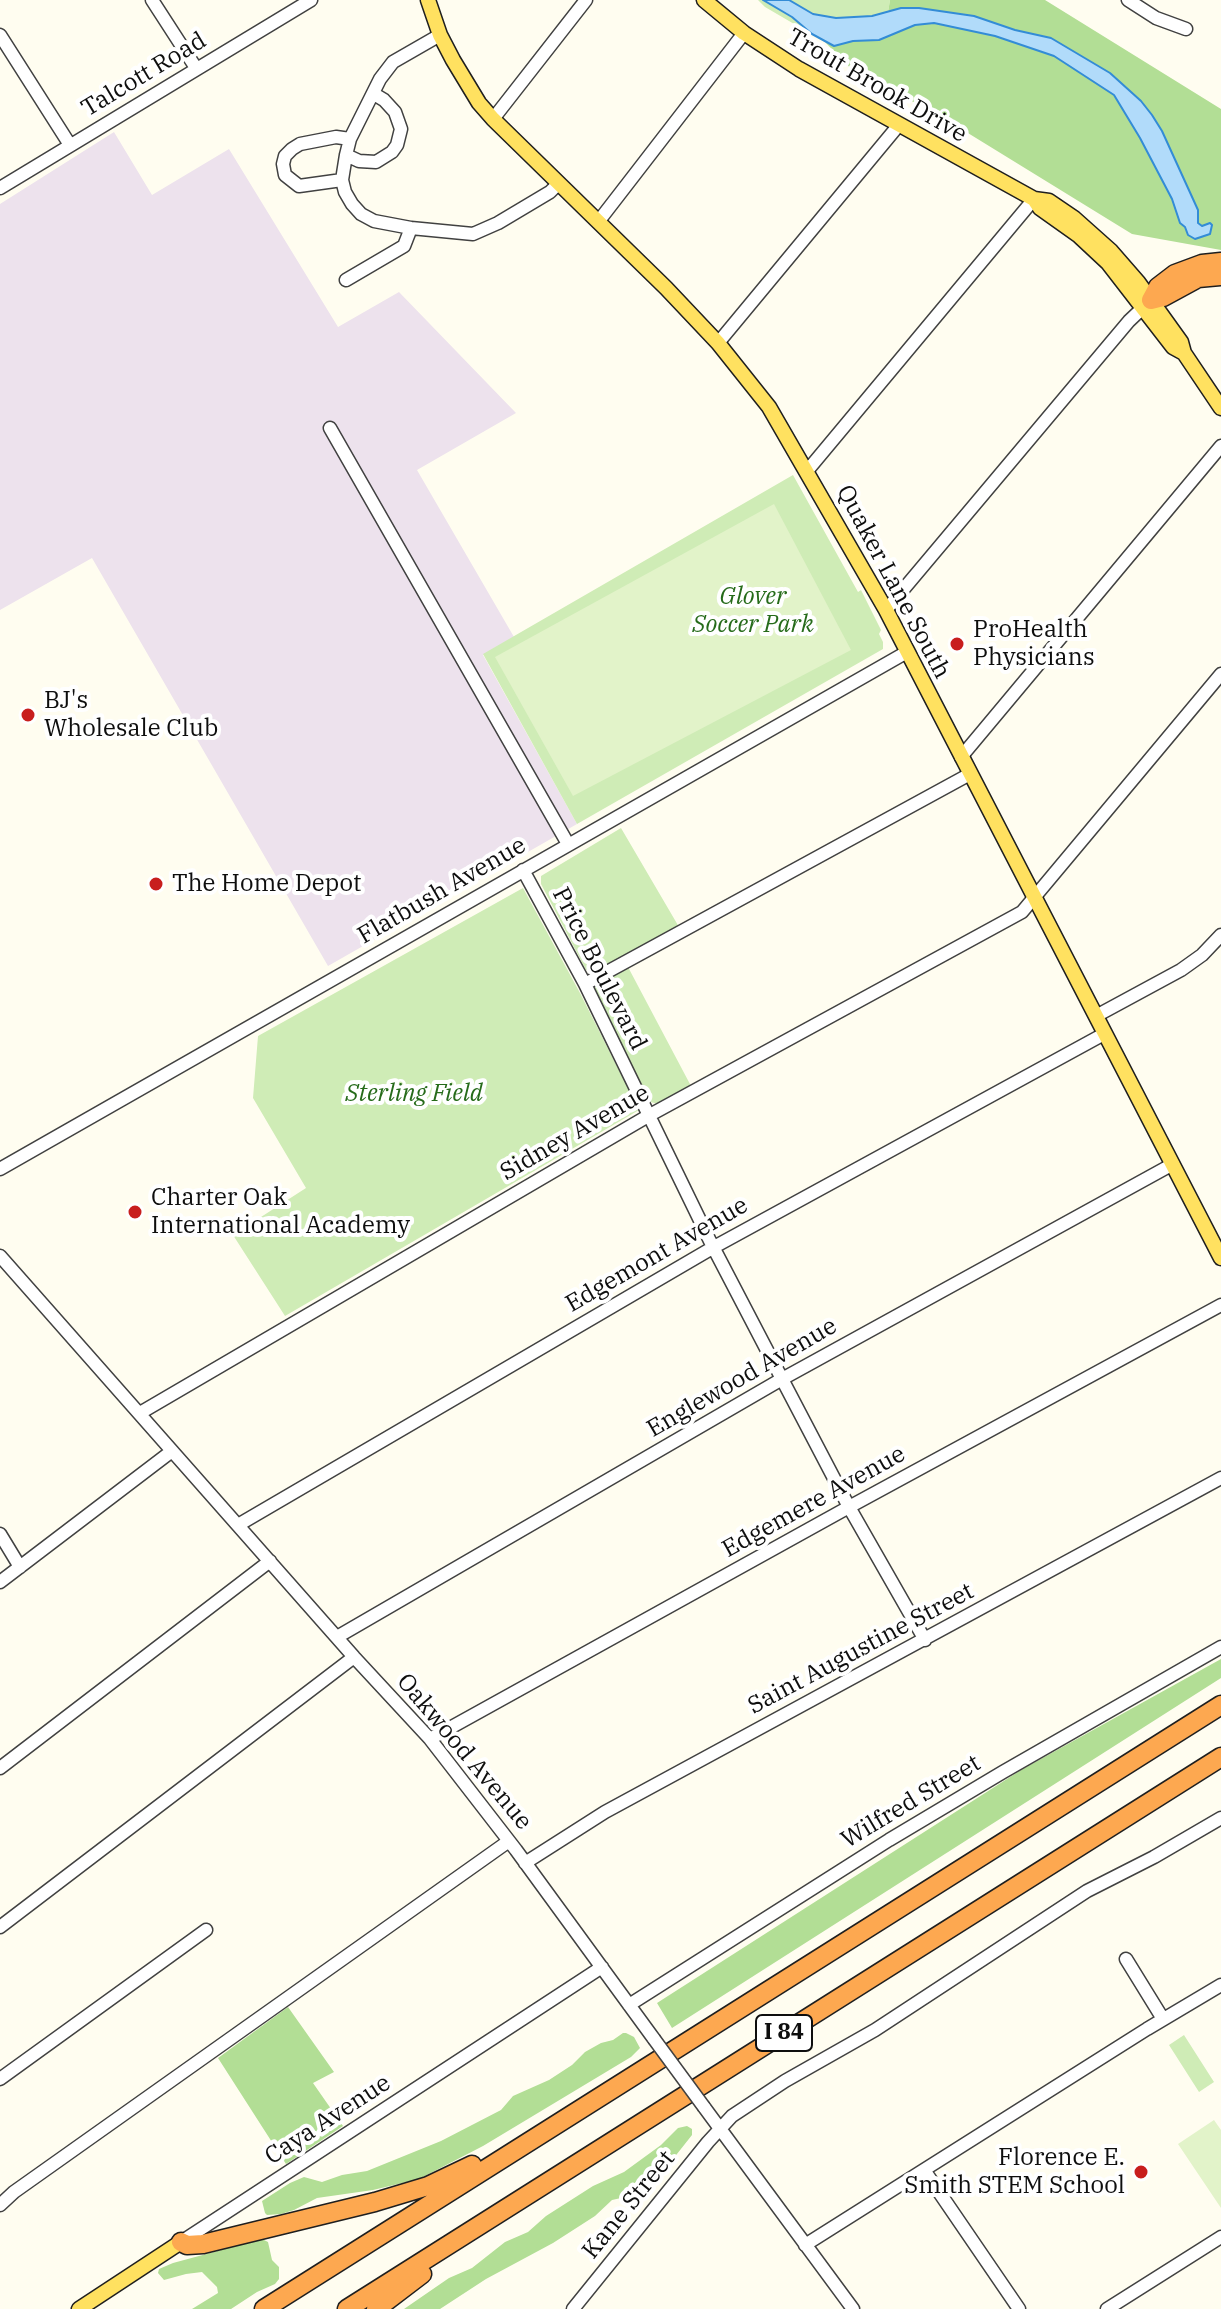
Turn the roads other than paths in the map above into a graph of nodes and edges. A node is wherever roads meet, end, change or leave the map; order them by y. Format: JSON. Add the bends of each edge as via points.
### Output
{"nodes":[{"id":1,"x":152,"y":0,"type":"edge"},
{"id":2,"x":311,"y":0,"type":"edge"},
{"id":3,"x":428,"y":0,"type":"edge"},
{"id":4,"x":586,"y":0,"type":"edge"},
{"id":5,"x":704,"y":0,"type":"edge"},
{"id":6,"x":1128,"y":0,"type":"edge"},
{"id":7,"x":1186,"y":29,"type":"dead end"},
{"id":8,"x":744,"y":33,"type":"junction"},
{"id":9,"x":0,"y":35,"type":"edge"},
{"id":10,"x":440,"y":35,"type":"junction"},
{"id":11,"x":196,"y":68,"type":"junction"},
{"id":12,"x":374,"y":94,"type":"junction"},
{"id":13,"x":493,"y":119,"type":"junction"},
{"id":14,"x":898,"y":126,"type":"junction"},
{"id":15,"x":350,"y":139,"type":"junction"},
{"id":16,"x":70,"y":145,"type":"junction"},
{"id":17,"x":346,"y":155,"type":"junction"},
{"id":18,"x":342,"y":180,"type":"junction"},
{"id":19,"x":558,"y":184,"type":"junction"},
{"id":20,"x":0,"y":188,"type":"edge"},
{"id":21,"x":1034,"y":199,"type":"junction"},
{"id":22,"x":598,"y":222,"type":"junction"},
{"id":23,"x":411,"y":228,"type":"junction"},
{"id":24,"x":1221,"y":262,"type":"edge"},
{"id":25,"x":1221,"y":276,"type":"edge"},
{"id":26,"x":346,"y":280,"type":"dead end"},
{"id":27,"x":1147,"y":303,"type":"junction"},
{"id":28,"x":718,"y":343,"type":"junction"},
{"id":29,"x":1221,"y":408,"type":"edge"},
{"id":30,"x":330,"y":428,"type":"dead end"},
{"id":31,"x":1221,"y":446,"type":"edge"},
{"id":32,"x":807,"y":471,"type":"junction"},
{"id":33,"x":886,"y":610,"type":"junction"},
{"id":34,"x":907,"y":652,"type":"junction"},
{"id":35,"x":1221,"y":674,"type":"edge"},
{"id":36,"x":961,"y":757,"type":"junction"},
{"id":37,"x":970,"y":774,"type":"junction"},
{"id":38,"x":568,"y":844,"type":"junction"},
{"id":39,"x":523,"y":870,"type":"junction"},
{"id":40,"x":1034,"y":898,"type":"junction"},
{"id":41,"x":1221,"y":935,"type":"edge"},
{"id":42,"x":585,"y":984,"type":"junction"},
{"id":43,"x":1096,"y":1016,"type":"junction"},
{"id":44,"x":1104,"y":1034,"type":"junction"},
{"id":45,"x":648,"y":1116,"type":"junction"},
{"id":46,"x":1173,"y":1164,"type":"junction"},
{"id":47,"x":0,"y":1169,"type":"edge"},
{"id":48,"x":714,"y":1247,"type":"junction"},
{"id":49,"x":0,"y":1256,"type":"edge"},
{"id":50,"x":1221,"y":1258,"type":"edge"},
{"id":51,"x":1221,"y":1305,"type":"edge"},
{"id":52,"x":782,"y":1379,"type":"junction"},
{"id":53,"x":140,"y":1413,"type":"junction"},
{"id":54,"x":172,"y":1451,"type":"junction"},
{"id":55,"x":1221,"y":1478,"type":"edge"},
{"id":56,"x":849,"y":1507,"type":"junction"},
{"id":57,"x":238,"y":1525,"type":"junction"},
{"id":58,"x":0,"y":1534,"type":"edge"},
{"id":59,"x":270,"y":1561,"type":"junction"},
{"id":60,"x":20,"y":1567,"type":"junction"},
{"id":61,"x":0,"y":1582,"type":"edge"},
{"id":62,"x":337,"y":1637,"type":"junction"},
{"id":63,"x":925,"y":1640,"type":"junction"},
{"id":64,"x":1221,"y":1647,"type":"edge"},
{"id":65,"x":354,"y":1657,"type":"junction"},
{"id":66,"x":1221,"y":1705,"type":"edge"},
{"id":67,"x":430,"y":1739,"type":"junction"},
{"id":68,"x":1221,"y":1757,"type":"edge"},
{"id":69,"x":0,"y":1768,"type":"edge"},
{"id":70,"x":1221,"y":1818,"type":"edge"},
{"id":71,"x":509,"y":1841,"type":"junction"},
{"id":72,"x":525,"y":1863,"type":"junction"},
{"id":73,"x":0,"y":1927,"type":"edge"},
{"id":74,"x":206,"y":1930,"type":"dead end"},
{"id":75,"x":1126,"y":1959,"type":"dead end"},
{"id":76,"x":602,"y":1967,"type":"junction"},
{"id":77,"x":1221,"y":1985,"type":"edge"},
{"id":78,"x":629,"y":2005,"type":"junction"},
{"id":79,"x":1163,"y":2019,"type":"junction"},
{"id":80,"x":0,"y":2079,"type":"edge"},
{"id":81,"x":719,"y":2129,"type":"junction"},
{"id":82,"x":533,"y":2139,"type":"junction"},
{"id":83,"x":924,"y":2170,"type":"junction"},
{"id":84,"x":0,"y":2205,"type":"edge"},
{"id":85,"x":486,"y":2221,"type":"junction"},
{"id":86,"x":1221,"y":2237,"type":"edge"},
{"id":87,"x":181,"y":2242,"type":"junction"},
{"id":88,"x":805,"y":2245,"type":"junction"},
{"id":89,"x":79,"y":2309,"type":"edge"},
{"id":90,"x":264,"y":2309,"type":"edge"},
{"id":91,"x":347,"y":2309,"type":"edge"},
{"id":92,"x":376,"y":2309,"type":"edge"},
{"id":93,"x":573,"y":2309,"type":"edge"},
{"id":94,"x":853,"y":2309,"type":"edge"},
{"id":95,"x":1019,"y":2309,"type":"edge"},
{"id":96,"x":1107,"y":2309,"type":"edge"}],
"edges":[{"from":1,"to":11,"type":"street"},
{"from":2,"to":11,"type":"street","name":"Talcott Road"},
{"from":3,"to":10,"type":"main road","name":"Quaker Lane South"},
{"from":4,"to":13,"type":"street"},
{"from":5,"to":8,"type":"main road","name":"Trout Brook Drive"},
{"from":6,"to":7,"type":"street"},
{"from":8,"to":14,"type":"main road","name":"Trout Brook Drive"},
{"from":8,"to":22,"type":"street"},
{"from":9,"to":16,"type":"street"},
{"from":10,"to":12,"type":"street","via":[[393,62]]},
{"from":10,"to":13,"type":"main road","name":"Quaker Lane South"},
{"from":11,"to":16,"type":"street","name":"Talcott Road"},
{"from":12,"to":15,"type":"street"},
{"from":12,"to":17,"type":"street","via":[[395,112],[401,129],[397,145],[376,162]]},
{"from":13,"to":19,"type":"main road","name":"Quaker Lane South"},
{"from":14,"to":21,"type":"main road","name":"Trout Brook Drive"},
{"from":14,"to":28,"type":"street"},
{"from":15,"to":17,"type":"street"},
{"from":15,"to":18,"type":"street","via":[[300,144],[283,164],[285,175],[299,186]]},
{"from":16,"to":20,"type":"street","name":"Talcott Road"},
{"from":17,"to":18,"type":"street"},
{"from":18,"to":23,"type":"street","via":[[361,214]]},
{"from":19,"to":22,"type":"main road","name":"Quaker Lane South"},
{"from":19,"to":23,"type":"street","via":[[480,232]]},
{"from":21,"to":27,"type":"main road","name":"Trout Brook Drive","via":[[1049,201],[1085,227],[1121,262]]},
{"from":21,"to":32,"type":"street"},
{"from":22,"to":28,"type":"main road","name":"Quaker Lane South"},
{"from":23,"to":26,"type":"street","via":[[404,246]]},
{"from":24,"to":27,"type":"highway","via":[[1175,274]]},
{"from":25,"to":27,"type":"highway","via":[[1198,278]]},
{"from":27,"to":29,"type":"main road","name":"Trout Brook Drive","via":[[1181,342]]},
{"from":27,"to":33,"type":"street"},
{"from":28,"to":32,"type":"main road","name":"Quaker Lane South","via":[[759,392]]},
{"from":30,"to":38,"type":"street"},
{"from":31,"to":36,"type":"street"},
{"from":32,"to":33,"type":"main road","name":"Quaker Lane South"},
{"from":33,"to":34,"type":"main road","name":"Quaker Lane South"},
{"from":34,"to":36,"type":"main road","name":"Quaker Lane South"},
{"from":34,"to":38,"type":"street","name":"Flatbush Avenue"},
{"from":35,"to":40,"type":"street","name":"Sidney Avenue"},
{"from":36,"to":37,"type":"main road","name":"Quaker Lane South"},
{"from":37,"to":40,"type":"main road","name":"Quaker Lane South"},
{"from":37,"to":42,"type":"street"},
{"from":38,"to":39,"type":"street","name":"Flatbush Avenue"},
{"from":39,"to":42,"type":"street","name":"Price Boulevard"},
{"from":39,"to":47,"type":"street","name":"Flatbush Avenue"},
{"from":40,"to":43,"type":"main road","name":"Quaker Lane South"},
{"from":40,"to":45,"type":"street","name":"Sidney Avenue","via":[[1022,912]]},
{"from":41,"to":43,"type":"street","via":[[1181,970]]},
{"from":42,"to":45,"type":"street","name":"Price Boulevard"},
{"from":43,"to":44,"type":"main road","name":"Quaker Lane South"},
{"from":44,"to":46,"type":"main road","name":"Quaker Lane South"},
{"from":44,"to":48,"type":"street","name":"Edgemont Avenue"},
{"from":45,"to":48,"type":"street","name":"Price Boulevard"},
{"from":45,"to":53,"type":"street","name":"Sidney Avenue"},
{"from":46,"to":50,"type":"main road","name":"Quaker Lane South"},
{"from":46,"to":52,"type":"street","name":"Englewood Avenue"},
{"from":48,"to":52,"type":"street","name":"Price Boulevard"},
{"from":48,"to":57,"type":"street","name":"Edgemont Avenue"},
{"from":49,"to":53,"type":"street","name":"Oakwood Avenue"},
{"from":51,"to":56,"type":"street","name":"Edgemere Avenue"},
{"from":52,"to":56,"type":"street","name":"Price Boulevard"},
{"from":52,"to":62,"type":"street","name":"Englewood Avenue"},
{"from":53,"to":54,"type":"street","name":"Oakwood Avenue"},
{"from":54,"to":57,"type":"street","name":"Oakwood Avenue"},
{"from":54,"to":60,"type":"street"},
{"from":55,"to":63,"type":"street","name":"Saint Augustine Street"},
{"from":56,"to":63,"type":"street","name":"Price Boulevard"},
{"from":56,"to":67,"type":"street","name":"Edgemere Avenue"},
{"from":57,"to":59,"type":"street","name":"Oakwood Avenue"},
{"from":58,"to":60,"type":"street"},
{"from":59,"to":62,"type":"street","name":"Oakwood Avenue"},
{"from":59,"to":69,"type":"street"},
{"from":60,"to":61,"type":"street"},
{"from":62,"to":65,"type":"street","name":"Oakwood Avenue"},
{"from":63,"to":72,"type":"street","name":"Saint Augustine Street","via":[[605,1812]]},
{"from":64,"to":78,"type":"street","name":"Wilfred Street","via":[[901,1833]]},
{"from":65,"to":67,"type":"street","name":"Oakwood Avenue"},
{"from":65,"to":73,"type":"street"},
{"from":66,"to":82,"type":"highway","number":"I 84"},
{"from":67,"to":71,"type":"street","name":"Oakwood Avenue"},
{"from":68,"to":85,"type":"highway","number":"I 84"},
{"from":70,"to":81,"type":"street","name":"Kane Street","via":[[1087,1891],[875,2030],[785,2081]]},
{"from":71,"to":72,"type":"street","name":"Oakwood Avenue"},
{"from":71,"to":84,"type":"street"},
{"from":72,"to":76,"type":"street","name":"Oakwood Avenue"},
{"from":74,"to":80,"type":"street"},
{"from":75,"to":79,"type":"street"},
{"from":76,"to":78,"type":"street","name":"Oakwood Avenue"},
{"from":76,"to":87,"type":"street","name":"Caya Avenue"},
{"from":77,"to":79,"type":"street"},
{"from":78,"to":81,"type":"street","name":"Oakwood Avenue","bridge":true},
{"from":79,"to":83,"type":"street"},
{"from":81,"to":88,"type":"street","name":"Oakwood Avenue"},
{"from":81,"to":93,"type":"street","name":"Kane Street"},
{"from":82,"to":87,"type":"highway","via":[[393,2197],[203,2244]]},
{"from":82,"to":90,"type":"highway","number":"I 84"},
{"from":83,"to":88,"type":"street"},
{"from":83,"to":95,"type":"street"},
{"from":85,"to":91,"type":"highway","number":"I 84"},
{"from":85,"to":92,"type":"highway","via":[[454,2252]]},
{"from":86,"to":96,"type":"street"},
{"from":87,"to":89,"type":"main road","name":"Caya Avenue"},
{"from":88,"to":94,"type":"street","name":"Oakwood Avenue"}]}
